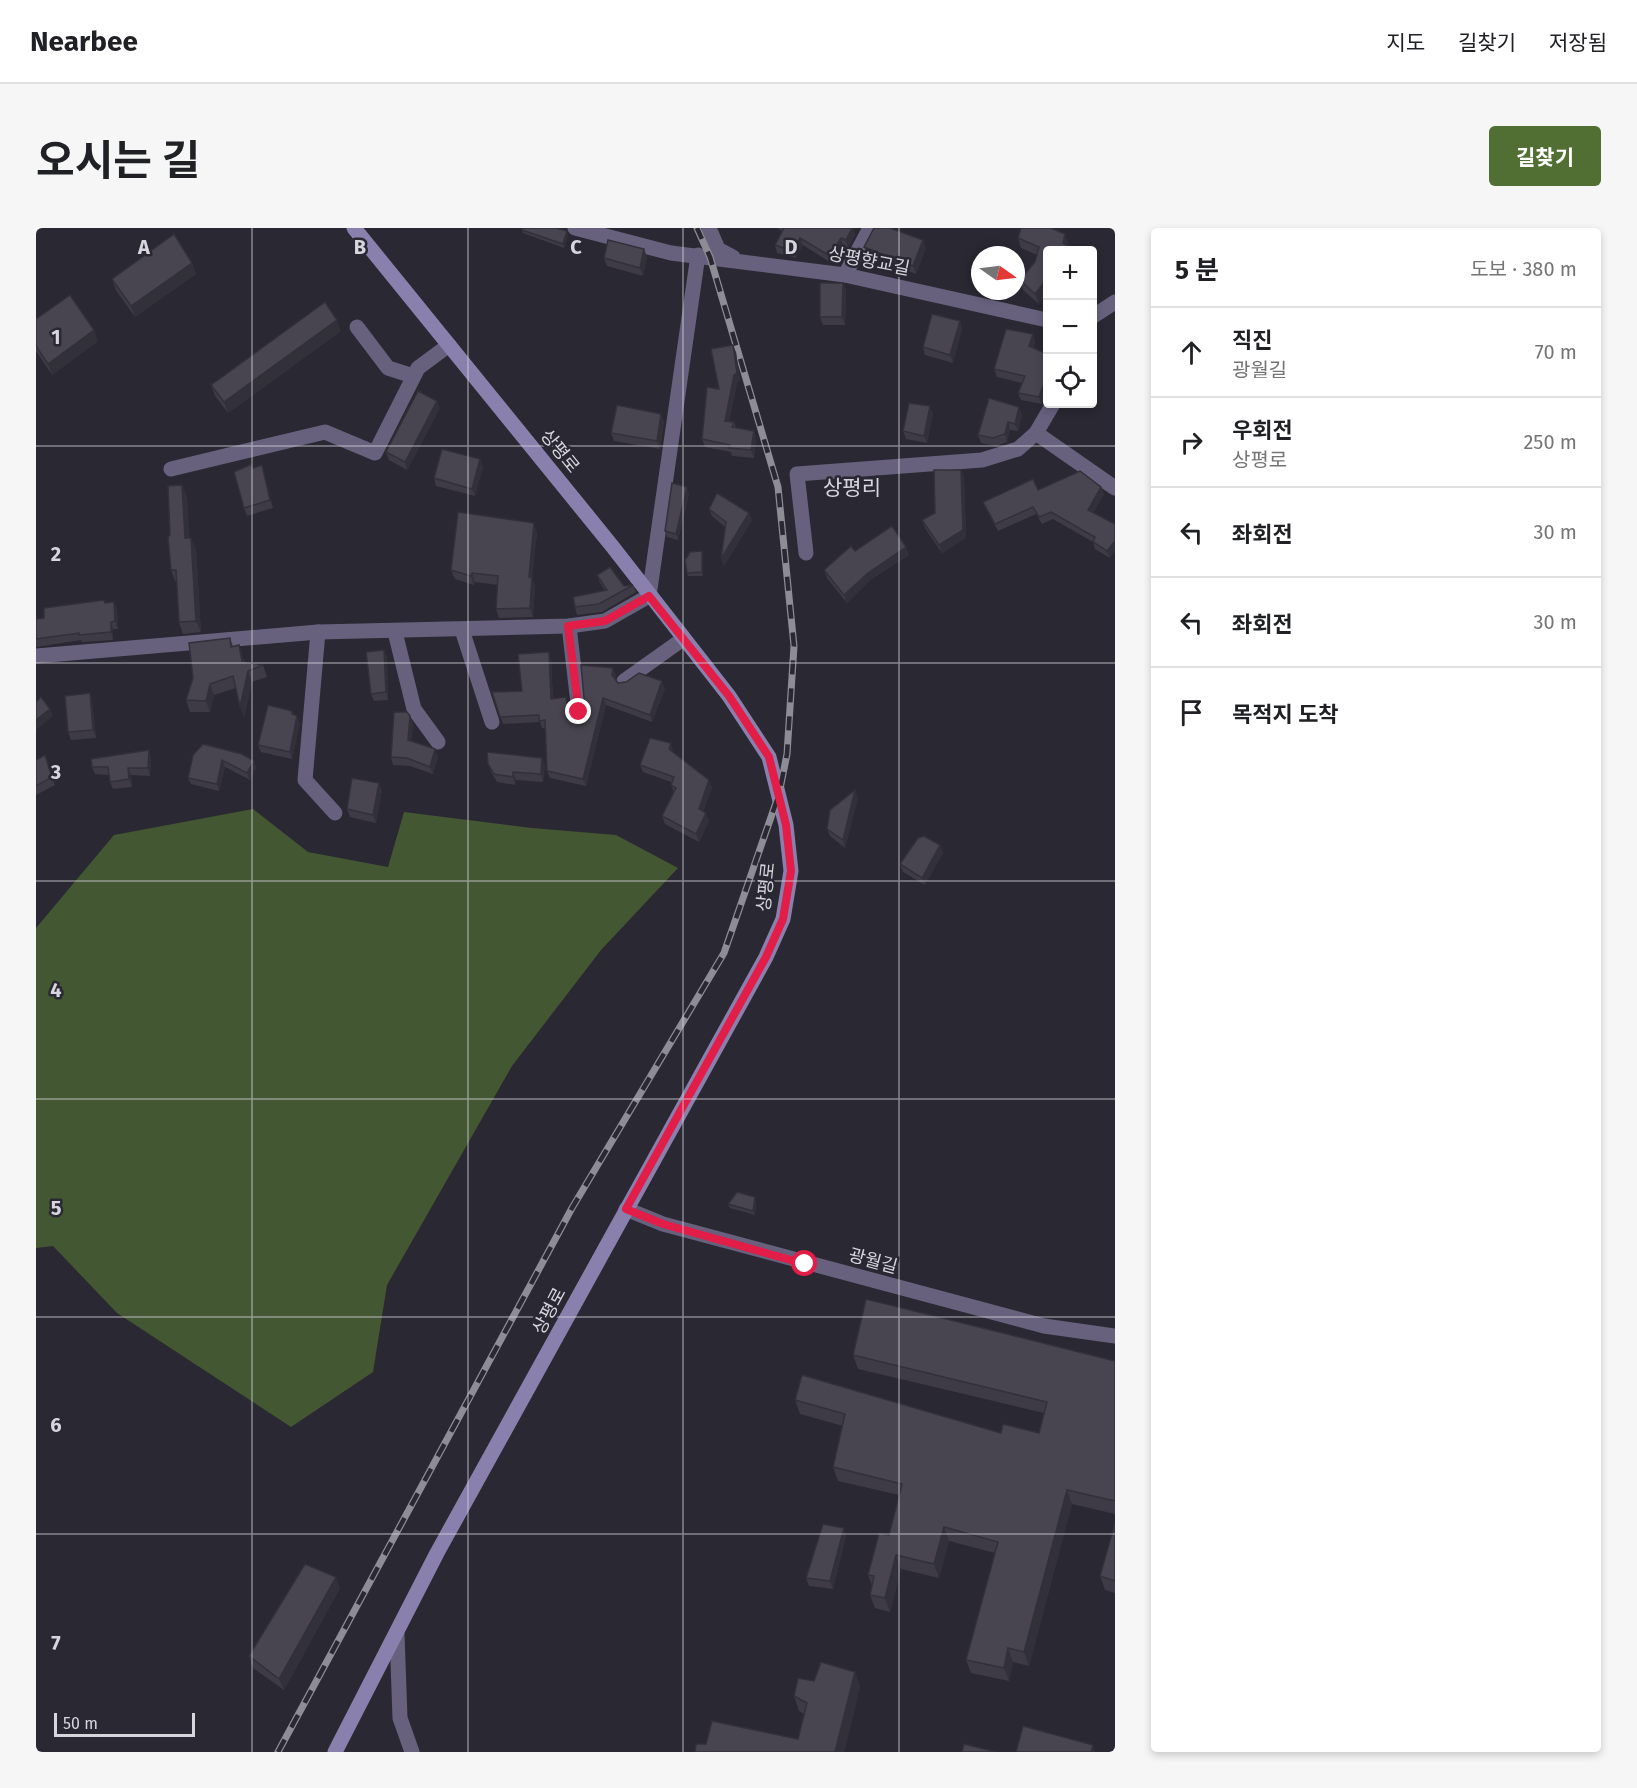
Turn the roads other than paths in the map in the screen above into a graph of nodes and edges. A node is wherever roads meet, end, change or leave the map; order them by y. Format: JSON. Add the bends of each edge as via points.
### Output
{"nodes":[{"id":1,"x":354,"y":228,"type":"edge"},
{"id":2,"x":575,"y":228,"type":"edge"},
{"id":3,"x":709,"y":228,"type":"edge"},
{"id":4,"x":870,"y":228,"type":"edge"},
{"id":5,"x":698,"y":255,"type":"junction"},
{"id":6,"x":744,"y":262,"type":"junction"},
{"id":7,"x":845,"y":274,"type":"junction"},
{"id":8,"x":1115,"y":302,"type":"edge"},
{"id":9,"x":1097,"y":313,"type":"edge"},
{"id":10,"x":1043,"y":319,"type":"edge"},
{"id":11,"x":357,"y":327,"type":"dead end"},
{"id":12,"x":449,"y":345,"type":"junction"},
{"id":13,"x":413,"y":376,"type":"junction"},
{"id":14,"x":1051,"y":408,"type":"edge"},
{"id":15,"x":1036,"y":433,"type":"junction"},
{"id":16,"x":171,"y":469,"type":"dead end"},
{"id":17,"x":1115,"y":488,"type":"edge"},
{"id":18,"x":806,"y":553,"type":"dead end"},
{"id":19,"x":649,"y":596,"type":"junction"},
{"id":20,"x":568,"y":626,"type":"junction"},
{"id":21,"x":462,"y":630,"type":"junction"},
{"id":22,"x":318,"y":632,"type":"junction"},
{"id":23,"x":395,"y":632,"type":"junction"},
{"id":24,"x":683,"y":639,"type":"junction"},
{"id":25,"x":36,"y":656,"type":"edge"},
{"id":26,"x":624,"y":681,"type":"edge"},
{"id":27,"x":579,"y":712,"type":"edge"},
{"id":28,"x":492,"y":722,"type":"dead end"},
{"id":29,"x":438,"y":742,"type":"dead end"},
{"id":30,"x":335,"y":813,"type":"dead end"},
{"id":31,"x":626,"y":1209,"type":"junction"},
{"id":32,"x":1115,"y":1336,"type":"edge"},
{"id":33,"x":397,"y":1635,"type":"junction"},
{"id":34,"x":335,"y":1752,"type":"edge"},
{"id":35,"x":412,"y":1752,"type":"edge"}],
"edges":[{"from":1,"to":12,"type":"main road","name":"상평로"},
{"from":2,"to":5,"type":"street","name":"상평향교길","via":[[671,253]]},
{"from":3,"to":6,"type":"street","via":[[718,249]]},
{"from":4,"to":7,"type":"street"},
{"from":5,"to":6,"type":"street","name":"상평향교길"},
{"from":5,"to":19,"type":"street"},
{"from":6,"to":7,"type":"street","name":"상평향교길"},
{"from":7,"to":10,"type":"street","name":"상평향교길"},
{"from":8,"to":9,"type":"street"},
{"from":11,"to":13,"type":"street","via":[[388,368]]},
{"from":12,"to":13,"type":"street"},
{"from":12,"to":19,"type":"main road","name":"상평로"},
{"from":13,"to":16,"type":"street","via":[[375,453],[325,432]]},
{"from":14,"to":15,"type":"street"},
{"from":15,"to":17,"type":"street"},
{"from":15,"to":18,"type":"street","via":[[1018,449],[982,460],[798,474]]},
{"from":19,"to":20,"type":"street","via":[[605,621]]},
{"from":19,"to":24,"type":"main road","name":"상평로"},
{"from":20,"to":21,"type":"street"},
{"from":20,"to":27,"type":"street"},
{"from":21,"to":23,"type":"street"},
{"from":21,"to":28,"type":"street"},
{"from":22,"to":23,"type":"street"},
{"from":22,"to":25,"type":"street"},
{"from":22,"to":30,"type":"street","via":[[305,780]]},
{"from":23,"to":29,"type":"street","via":[[414,709]]},
{"from":24,"to":26,"type":"street"},
{"from":24,"to":31,"type":"main road","name":"상평로","via":[[729,696],[769,757],[786,825],[791,871],[783,919],[766,957]]},
{"from":31,"to":32,"type":"street","name":"광월길","via":[[663,1224],[1033,1323]]},
{"from":31,"to":33,"type":"main road","name":"상평로","via":[[437,1553]]},
{"from":33,"to":34,"type":"main road","name":"상평로"},
{"from":33,"to":35,"type":"street","name":"상평로","via":[[400,1718]]}]}
